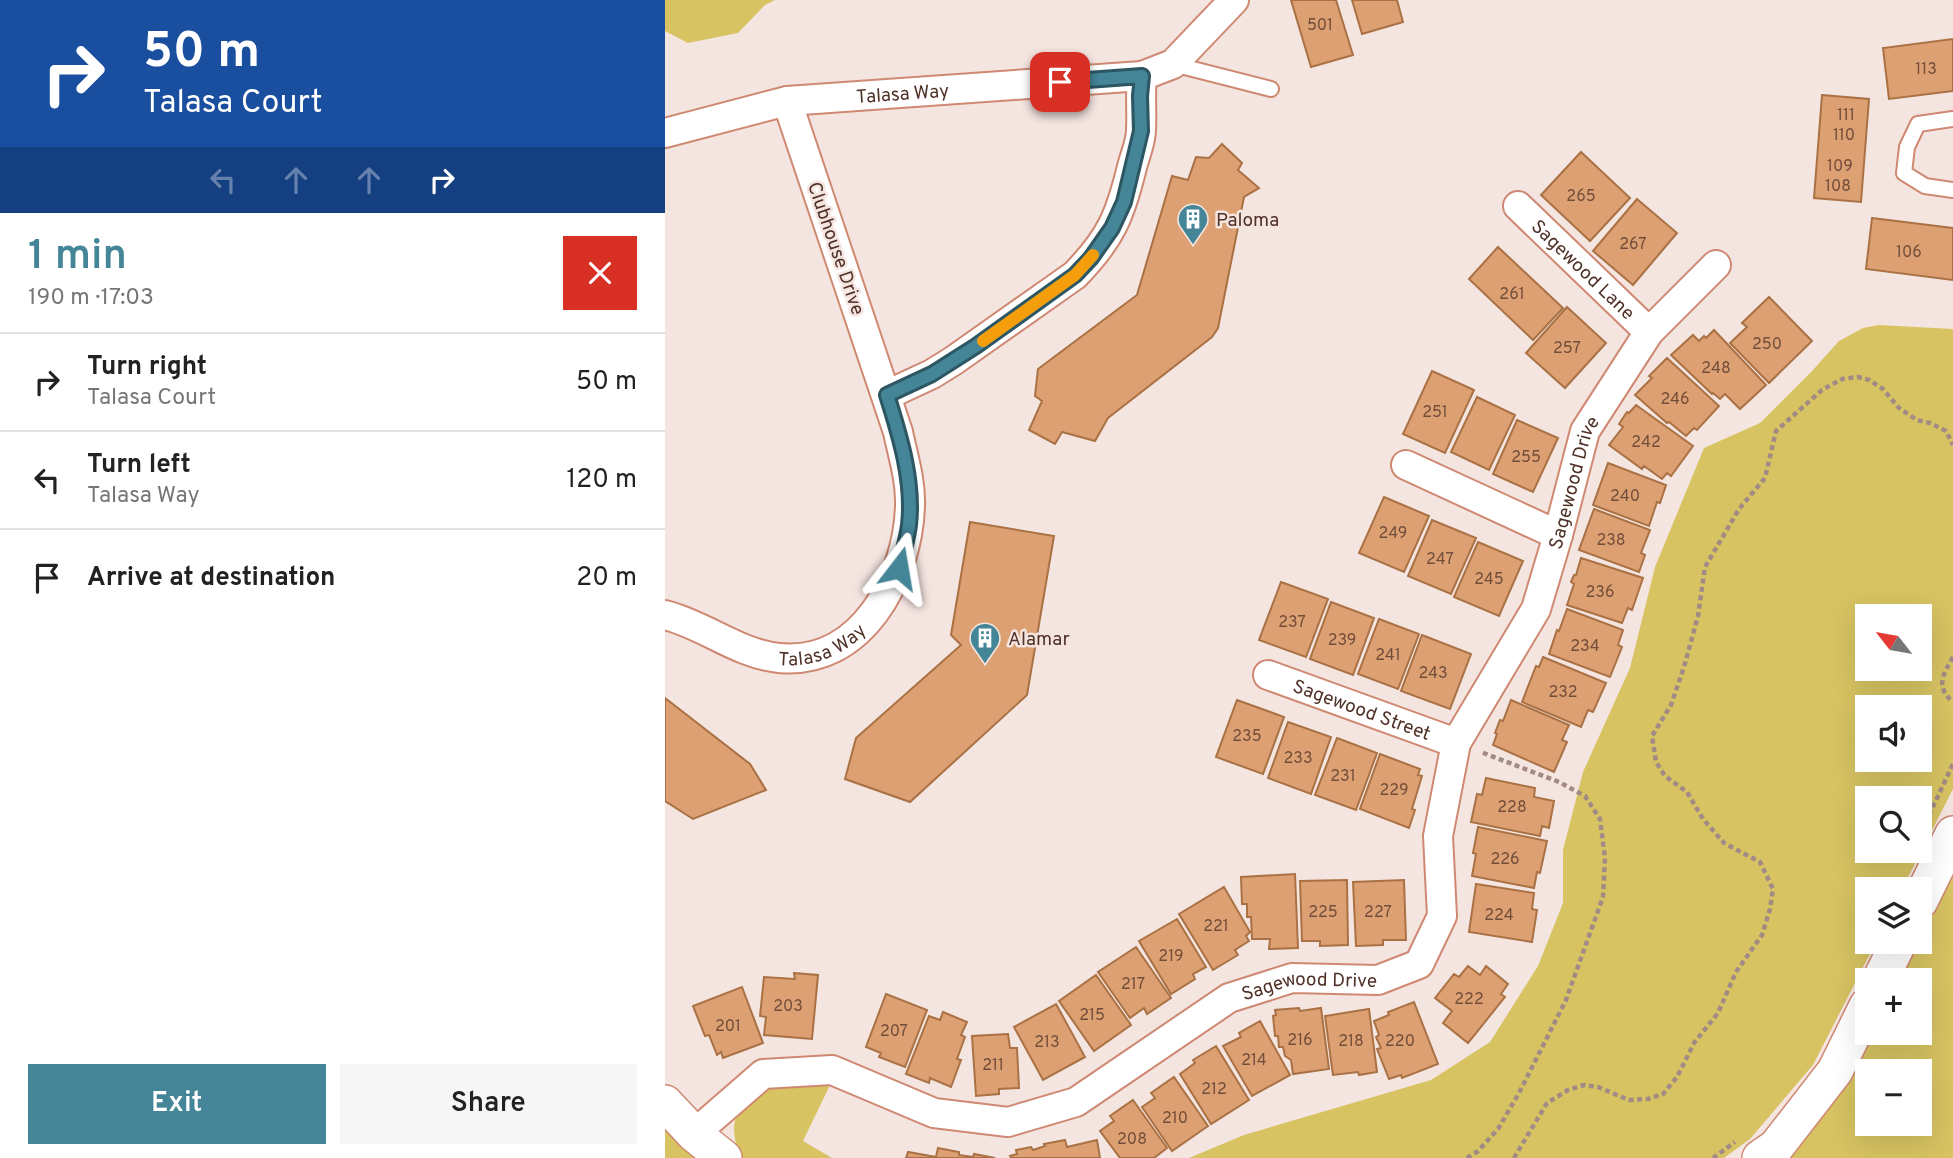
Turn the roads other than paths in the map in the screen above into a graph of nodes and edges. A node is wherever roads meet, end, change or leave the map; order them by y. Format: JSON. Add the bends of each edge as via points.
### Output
{"nodes":[{"id":1,"x":1234,"y":0,"type":"edge"},
{"id":2,"x":1173,"y":64,"type":"junction"},
{"id":3,"x":1142,"y":76,"type":"junction"},
{"id":4,"x":1271,"y":89,"type":"dead end"},
{"id":5,"x":787,"y":101,"type":"junction"},
{"id":6,"x":1953,"y":118,"type":"edge"},
{"id":7,"x":665,"y":132,"type":"edge"},
{"id":8,"x":1953,"y":190,"type":"edge"},
{"id":9,"x":1518,"y":206,"type":"dead end"},
{"id":10,"x":1716,"y":265,"type":"dead end"},
{"id":11,"x":1649,"y":332,"type":"junction"},
{"id":12,"x":887,"y":395,"type":"junction"},
{"id":13,"x":1406,"y":465,"type":"dead end"},
{"id":14,"x":1558,"y":535,"type":"junction"},
{"id":15,"x":665,"y":615,"type":"edge"},
{"id":16,"x":1268,"y":675,"type":"dead end"},
{"id":17,"x":1456,"y":743,"type":"junction"},
{"id":18,"x":1939,"y":828,"type":"edge"},
{"id":19,"x":1926,"y":877,"type":"edge"},
{"id":20,"x":1855,"y":1030,"type":"edge"},
{"id":21,"x":665,"y":1103,"type":"edge"},
{"id":22,"x":694,"y":1134,"type":"junction"},
{"id":23,"x":1750,"y":1149,"type":"edge"},
{"id":24,"x":724,"y":1158,"type":"edge"}],
"edges":[{"from":1,"to":2,"type":"street"},
{"from":2,"to":3,"type":"street","name":"Talasa Way"},
{"from":2,"to":4,"type":"lane"},
{"from":3,"to":5,"type":"street","name":"Talasa Way"},
{"from":3,"to":12,"type":"street","via":[[1141,131],[1124,202],[1091,258],[1075,275],[965,353]]},
{"from":5,"to":7,"type":"street","name":"Talasa Way"},
{"from":5,"to":12,"type":"street","name":"Clubhouse Drive"},
{"from":6,"to":8,"type":"lane","via":[[1919,124],[1907,147],[1904,173],[1925,186]]},
{"from":9,"to":11,"type":"street","name":"Sagewood Lane"},
{"from":10,"to":11,"type":"street","name":"Sagewood Drive"},
{"from":11,"to":14,"type":"street","name":"Sagewood Drive","via":[[1585,431]]},
{"from":12,"to":15,"type":"street","name":"Talasa Way","via":[[909,485],[909,525],[890,588],[859,629],[823,652],[782,658],[749,652],[699,626]]},
{"from":13,"to":14,"type":"street"},
{"from":14,"to":17,"type":"street","name":"Sagewood Drive","via":[[1536,609]]},
{"from":16,"to":17,"type":"street","name":"Sagewood Street"},
{"from":17,"to":22,"type":"street","name":"Sagewood Drive","via":[[1438,835],[1442,916],[1419,964],[1378,980],[1292,978],[1229,998],[1076,1102],[1008,1122],[935,1114],[832,1070],[763,1073]]},
{"from":18,"to":19,"type":"street"},
{"from":20,"to":23,"type":"street","via":[[1835,1071],[1776,1147]]},
{"from":21,"to":22,"type":"street"},
{"from":22,"to":24,"type":"street"}]}
